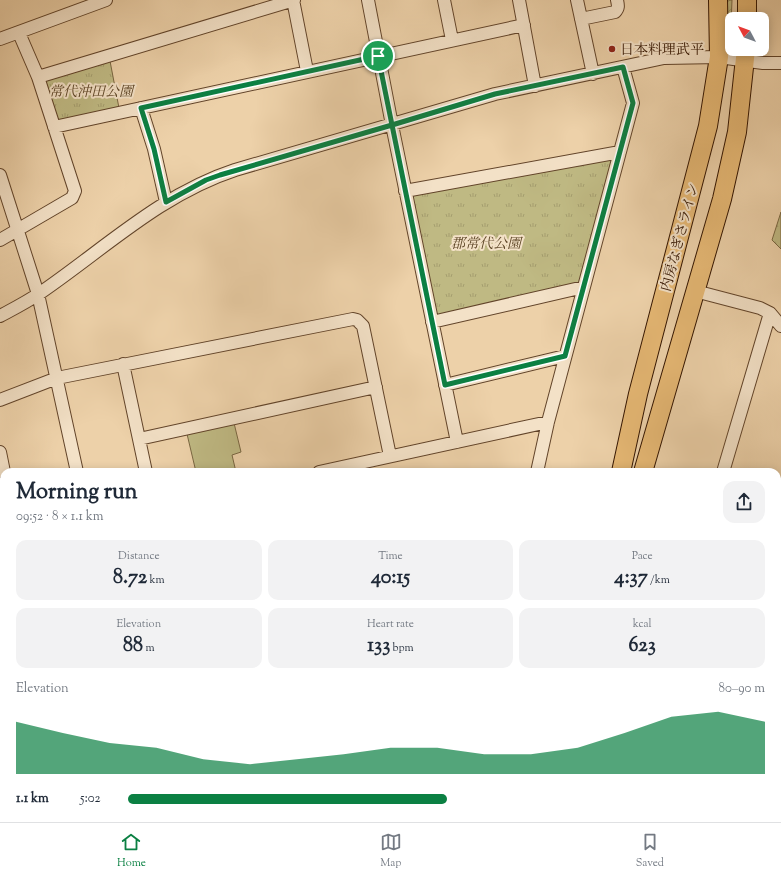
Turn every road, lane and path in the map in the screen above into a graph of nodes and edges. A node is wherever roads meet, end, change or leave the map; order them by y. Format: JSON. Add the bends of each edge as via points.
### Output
{"nodes":[{"id":1,"x":106,"y":0,"type":"edge"},
{"id":2,"x":293,"y":0,"type":"edge"},
{"id":3,"x":368,"y":0,"type":"edge"},
{"id":4,"x":444,"y":0,"type":"edge"},
{"id":5,"x":519,"y":0,"type":"edge"},
{"id":6,"x":577,"y":0,"type":"edge"},
{"id":7,"x":617,"y":0,"type":"edge"},
{"id":8,"x":718,"y":0,"type":"edge"},
{"id":9,"x":747,"y":0,"type":"edge"},
{"id":10,"x":747,"y":12,"type":"edge"},
{"id":11,"x":581,"y":19,"type":"junction"},
{"id":12,"x":524,"y":25,"type":"junction"},
{"id":13,"x":19,"y":32,"type":"junction"},
{"id":14,"x":0,"y":39,"type":"edge"},
{"id":15,"x":452,"y":40,"type":"junction"},
{"id":16,"x":378,"y":56,"type":"junction"},
{"id":17,"x":732,"y":56,"type":"edge"},
{"id":18,"x":746,"y":56,"type":"edge"},
{"id":19,"x":748,"y":56,"type":"edge"},
{"id":20,"x":718,"y":57,"type":"junction"},
{"id":21,"x":781,"y":63,"type":"edge"},
{"id":22,"x":623,"y":67,"type":"junction"},
{"id":23,"x":307,"y":71,"type":"junction"},
{"id":24,"x":592,"y":74,"type":"junction"},
{"id":25,"x":38,"y":77,"type":"junction"},
{"id":26,"x":535,"y":86,"type":"junction"},
{"id":27,"x":141,"y":108,"type":"junction"},
{"id":28,"x":392,"y":125,"type":"junction"},
{"id":29,"x":54,"y":127,"type":"junction"},
{"id":30,"x":620,"y":152,"type":"junction"},
{"id":31,"x":0,"y":175,"type":"edge"},
{"id":32,"x":405,"y":191,"type":"junction"},
{"id":33,"x":166,"y":202,"type":"junction"},
{"id":34,"x":18,"y":230,"type":"junction"},
{"id":35,"x":0,"y":240,"type":"edge"},
{"id":36,"x":584,"y":288,"type":"junction"},
{"id":37,"x":695,"y":291,"type":"junction"},
{"id":38,"x":38,"y":294,"type":"junction"},
{"id":39,"x":770,"y":313,"type":"junction"},
{"id":40,"x":0,"y":316,"type":"edge"},
{"id":41,"x":432,"y":322,"type":"junction"},
{"id":42,"x":781,"y":326,"type":"edge"},
{"id":43,"x":565,"y":356,"type":"junction"},
{"id":44,"x":123,"y":364,"type":"junction"},
{"id":45,"x":57,"y":378,"type":"junction"},
{"id":46,"x":445,"y":385,"type":"junction"},
{"id":47,"x":376,"y":387,"type":"junction"},
{"id":48,"x":0,"y":400,"type":"edge"},
{"id":49,"x":548,"y":422,"type":"junction"},
{"id":50,"x":139,"y":439,"type":"junction"},
{"id":51,"x":457,"y":442,"type":"junction"},
{"id":52,"x":0,"y":452,"type":"edge"},
{"id":53,"x":390,"y":456,"type":"junction"},
{"id":54,"x":3,"y":468,"type":"edge"},
{"id":55,"x":76,"y":468,"type":"edge"},
{"id":56,"x":145,"y":468,"type":"edge"},
{"id":57,"x":336,"y":468,"type":"edge"},
{"id":58,"x":538,"y":468,"type":"edge"},
{"id":59,"x":622,"y":468,"type":"edge"},
{"id":60,"x":644,"y":468,"type":"edge"},
{"id":61,"x":724,"y":468,"type":"edge"}],
"edges":[{"from":1,"to":13,"type":"street"},
{"from":2,"to":23,"type":"street"},
{"from":2,"to":25,"type":"street"},
{"from":3,"to":16,"type":"street"},
{"from":4,"to":15,"type":"street"},
{"from":5,"to":12,"type":"street"},
{"from":6,"to":11,"type":"street"},
{"from":7,"to":11,"type":"street","via":[[615,12]]},
{"from":8,"to":20,"type":"highway","name":"内房なぎさライン"},
{"from":9,"to":10,"type":"highway"},
{"from":11,"to":24,"type":"street"},
{"from":12,"to":15,"type":"street"},
{"from":12,"to":26,"type":"street"},
{"from":13,"to":14,"type":"street"},
{"from":13,"to":25,"type":"street"},
{"from":15,"to":16,"type":"street"},
{"from":16,"to":23,"type":"street"},
{"from":16,"to":28,"type":"street"},
{"from":17,"to":20,"type":"street"},
{"from":18,"to":37,"type":"highway","name":"内房なぎさライン","via":[[737,132],[726,184]]},
{"from":19,"to":21,"type":"street","via":[[763,63]]},
{"from":20,"to":22,"type":"street","via":[[664,58]]},
{"from":20,"to":59,"type":"highway","name":"内房なぎさライン","via":[[708,126],[638,394]]},
{"from":22,"to":24,"type":"street"},
{"from":22,"to":30,"type":"street","via":[[633,103]]},
{"from":23,"to":27,"type":"street"},
{"from":24,"to":26,"type":"street"},
{"from":25,"to":29,"type":"street"},
{"from":26,"to":28,"type":"street","via":[[495,94]]},
{"from":27,"to":29,"type":"street"},
{"from":27,"to":33,"type":"street","via":[[154,149]]},
{"from":28,"to":32,"type":"street"},
{"from":28,"to":33,"type":"street","via":[[220,175]]},
{"from":29,"to":34,"type":"street","via":[[75,192],[72,198]]},
{"from":30,"to":32,"type":"street"},
{"from":30,"to":36,"type":"street"},
{"from":31,"to":34,"type":"street"},
{"from":32,"to":41,"type":"street"},
{"from":33,"to":38,"type":"street"},
{"from":34,"to":35,"type":"street"},
{"from":34,"to":38,"type":"street"},
{"from":36,"to":41,"type":"street"},
{"from":36,"to":43,"type":"street"},
{"from":37,"to":39,"type":"street"},
{"from":37,"to":60,"type":"highway","name":"内房なぎさライン"},
{"from":38,"to":40,"type":"street"},
{"from":38,"to":45,"type":"street"},
{"from":39,"to":42,"type":"street"},
{"from":39,"to":61,"type":"street"},
{"from":41,"to":46,"type":"street"},
{"from":43,"to":46,"type":"street"},
{"from":43,"to":49,"type":"street"},
{"from":44,"to":45,"type":"street"},
{"from":44,"to":47,"type":"street","via":[[353,319],[363,326]]},
{"from":44,"to":50,"type":"street"},
{"from":45,"to":48,"type":"street"},
{"from":45,"to":55,"type":"street"},
{"from":46,"to":51,"type":"street"},
{"from":47,"to":50,"type":"street"},
{"from":47,"to":53,"type":"street"},
{"from":49,"to":51,"type":"street"},
{"from":49,"to":58,"type":"street"},
{"from":50,"to":56,"type":"street"},
{"from":51,"to":53,"type":"street"},
{"from":52,"to":54,"type":"street"},
{"from":53,"to":57,"type":"street"}]}
